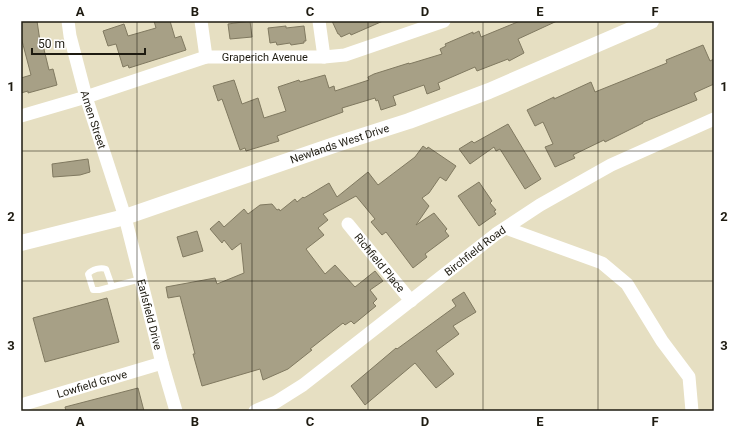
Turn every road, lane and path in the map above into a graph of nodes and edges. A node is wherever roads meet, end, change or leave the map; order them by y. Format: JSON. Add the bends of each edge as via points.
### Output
{"nodes":[{"id":1,"x":68,"y":21,"type":"edge"},
{"id":2,"x":201,"y":21,"type":"edge"},
{"id":3,"x":319,"y":21,"type":"edge"},
{"id":4,"x":444,"y":21,"type":"edge"},
{"id":5,"x":651,"y":21,"type":"edge"},
{"id":6,"x":206,"y":57,"type":"junction"},
{"id":7,"x":324,"y":57,"type":"junction"},
{"id":8,"x":86,"y":97,"type":"junction"},
{"id":9,"x":21,"y":116,"type":"edge"},
{"id":10,"x":714,"y":120,"type":"edge"},
{"id":11,"x":125,"y":217,"type":"junction"},
{"id":12,"x":348,"y":224,"type":"dead end"},
{"id":13,"x":506,"y":228,"type":"junction"},
{"id":14,"x":21,"y":243,"type":"edge"},
{"id":15,"x":140,"y":279,"type":"junction"},
{"id":16,"x":112,"y":286,"type":"dead end"},
{"id":17,"x":411,"y":301,"type":"junction"},
{"id":18,"x":162,"y":363,"type":"junction"},
{"id":19,"x":26,"y":406,"type":"edge"},
{"id":20,"x":176,"y":411,"type":"edge"},
{"id":21,"x":255,"y":411,"type":"edge"},
{"id":22,"x":692,"y":411,"type":"edge"}],
"edges":[{"from":1,"to":8,"type":"street","name":"Amen Street"},
{"from":2,"to":6,"type":"street"},
{"from":3,"to":7,"type":"street"},
{"from":4,"to":7,"type":"street","name":"Graperich Avenue","via":[[345,55]]},
{"from":5,"to":11,"type":"street","name":"Newlands West Drive","via":[[489,91]]},
{"from":6,"to":7,"type":"street","name":"Graperich Avenue"},
{"from":6,"to":8,"type":"street","name":"Graperich Avenue"},
{"from":8,"to":9,"type":"street","name":"Graperich Avenue"},
{"from":8,"to":11,"type":"street","name":"Amen Street"},
{"from":10,"to":13,"type":"street","name":"Birchfield Road","via":[[611,165],[540,205]]},
{"from":11,"to":14,"type":"street","name":"Newlands West Drive"},
{"from":11,"to":15,"type":"street","name":"Earlsfield Drive"},
{"from":12,"to":17,"type":"street","name":"Richfield Place"},
{"from":13,"to":17,"type":"street","name":"Birchfield Road"},
{"from":13,"to":22,"type":"street","via":[[602,263],[627,284],[689,377]]},
{"from":15,"to":16,"type":"lane"},
{"from":15,"to":18,"type":"street","name":"Earlsfield Drive"},
{"from":17,"to":21,"type":"street","name":"Birchfield Road","via":[[304,385]]},
{"from":18,"to":19,"type":"street","name":"Lowfield Grove"},
{"from":18,"to":20,"type":"street","name":"Earlsfield Drive"}]}
